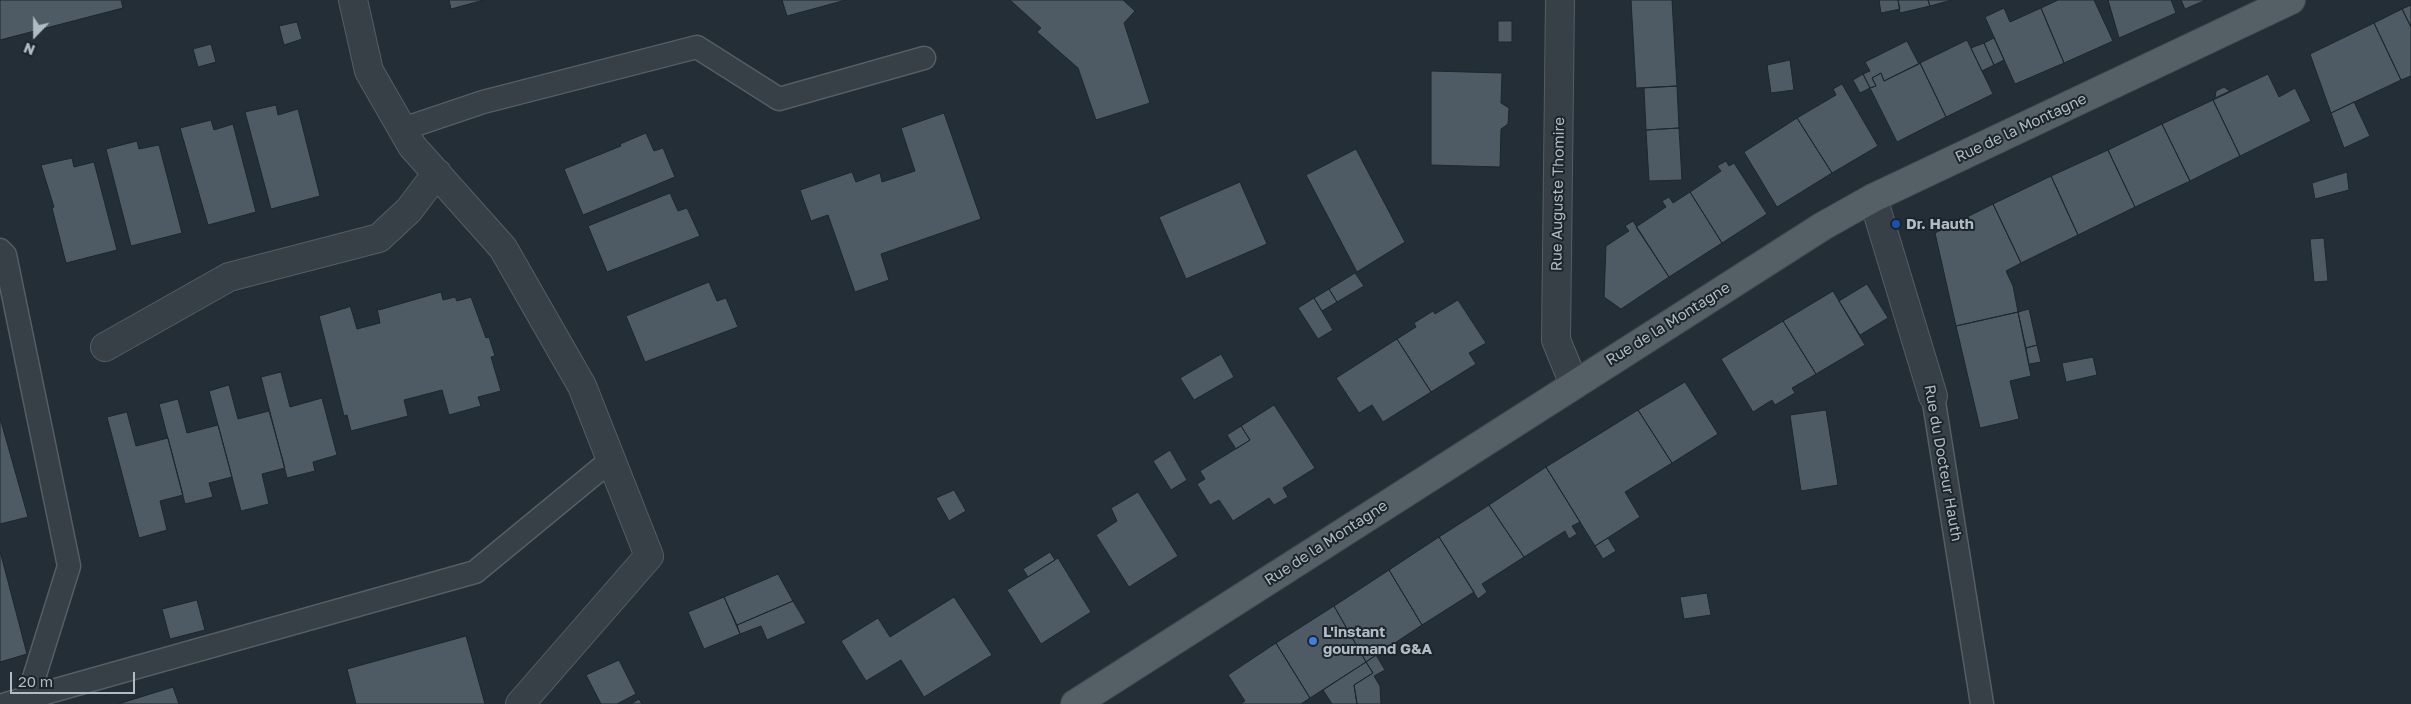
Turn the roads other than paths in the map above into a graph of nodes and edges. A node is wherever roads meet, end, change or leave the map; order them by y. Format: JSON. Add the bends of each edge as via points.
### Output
{"nodes":[{"id":1,"x":353,"y":0,"type":"edge"},
{"id":2,"x":1560,"y":0,"type":"edge"},
{"id":3,"x":2291,"y":0,"type":"edge"},
{"id":4,"x":924,"y":58,"type":"dead end"},
{"id":5,"x":402,"y":129,"type":"junction"},
{"id":6,"x":437,"y":173,"type":"junction"},
{"id":7,"x":1873,"y":198,"type":"junction"},
{"id":8,"x":0,"y":250,"type":"edge"},
{"id":9,"x":105,"y":347,"type":"dead end"},
{"id":10,"x":1574,"y":384,"type":"junction"},
{"id":11,"x":1933,"y":396,"type":"joint"},
{"id":12,"x":611,"y":460,"type":"junction"},
{"id":13,"x":28,"y":697,"type":"junction"},
{"id":14,"x":6,"y":704,"type":"edge"},
{"id":15,"x":520,"y":704,"type":"edge"},
{"id":16,"x":1075,"y":704,"type":"edge"},
{"id":17,"x":1982,"y":704,"type":"edge"}],
"edges":[{"from":1,"to":5,"type":"street","via":[[368,71]]},
{"from":2,"to":10,"type":"street","name":"Rue Auguste Thomire","via":[[1556,340]]},
{"from":3,"to":7,"type":"main road","name":"Rue de la Montagne"},
{"from":4,"to":5,"type":"lane","via":[[779,99],[698,47],[483,102]]},
{"from":5,"to":6,"type":"street","via":[[412,146]]},
{"from":6,"to":9,"type":"street","via":[[409,210],[379,238],[229,277]]},
{"from":6,"to":12,"type":"street","via":[[502,248],[582,386]]},
{"from":7,"to":10,"type":"main road","name":"Rue de la Montagne","via":[[1823,226]]},
{"from":7,"to":11,"type":"street","name":"Rue du Docteur Hauth"},
{"from":8,"to":13,"type":"lane","via":[[5,255],[69,566]]},
{"from":10,"to":16,"type":"main road","name":"Rue de la Montagne"},
{"from":11,"to":17,"type":"lane","name":"Rue du Docteur Hauth"},
{"from":12,"to":13,"type":"lane","via":[[476,572]]},
{"from":12,"to":15,"type":"street","via":[[649,556]]},
{"from":13,"to":14,"type":"lane"}]}
